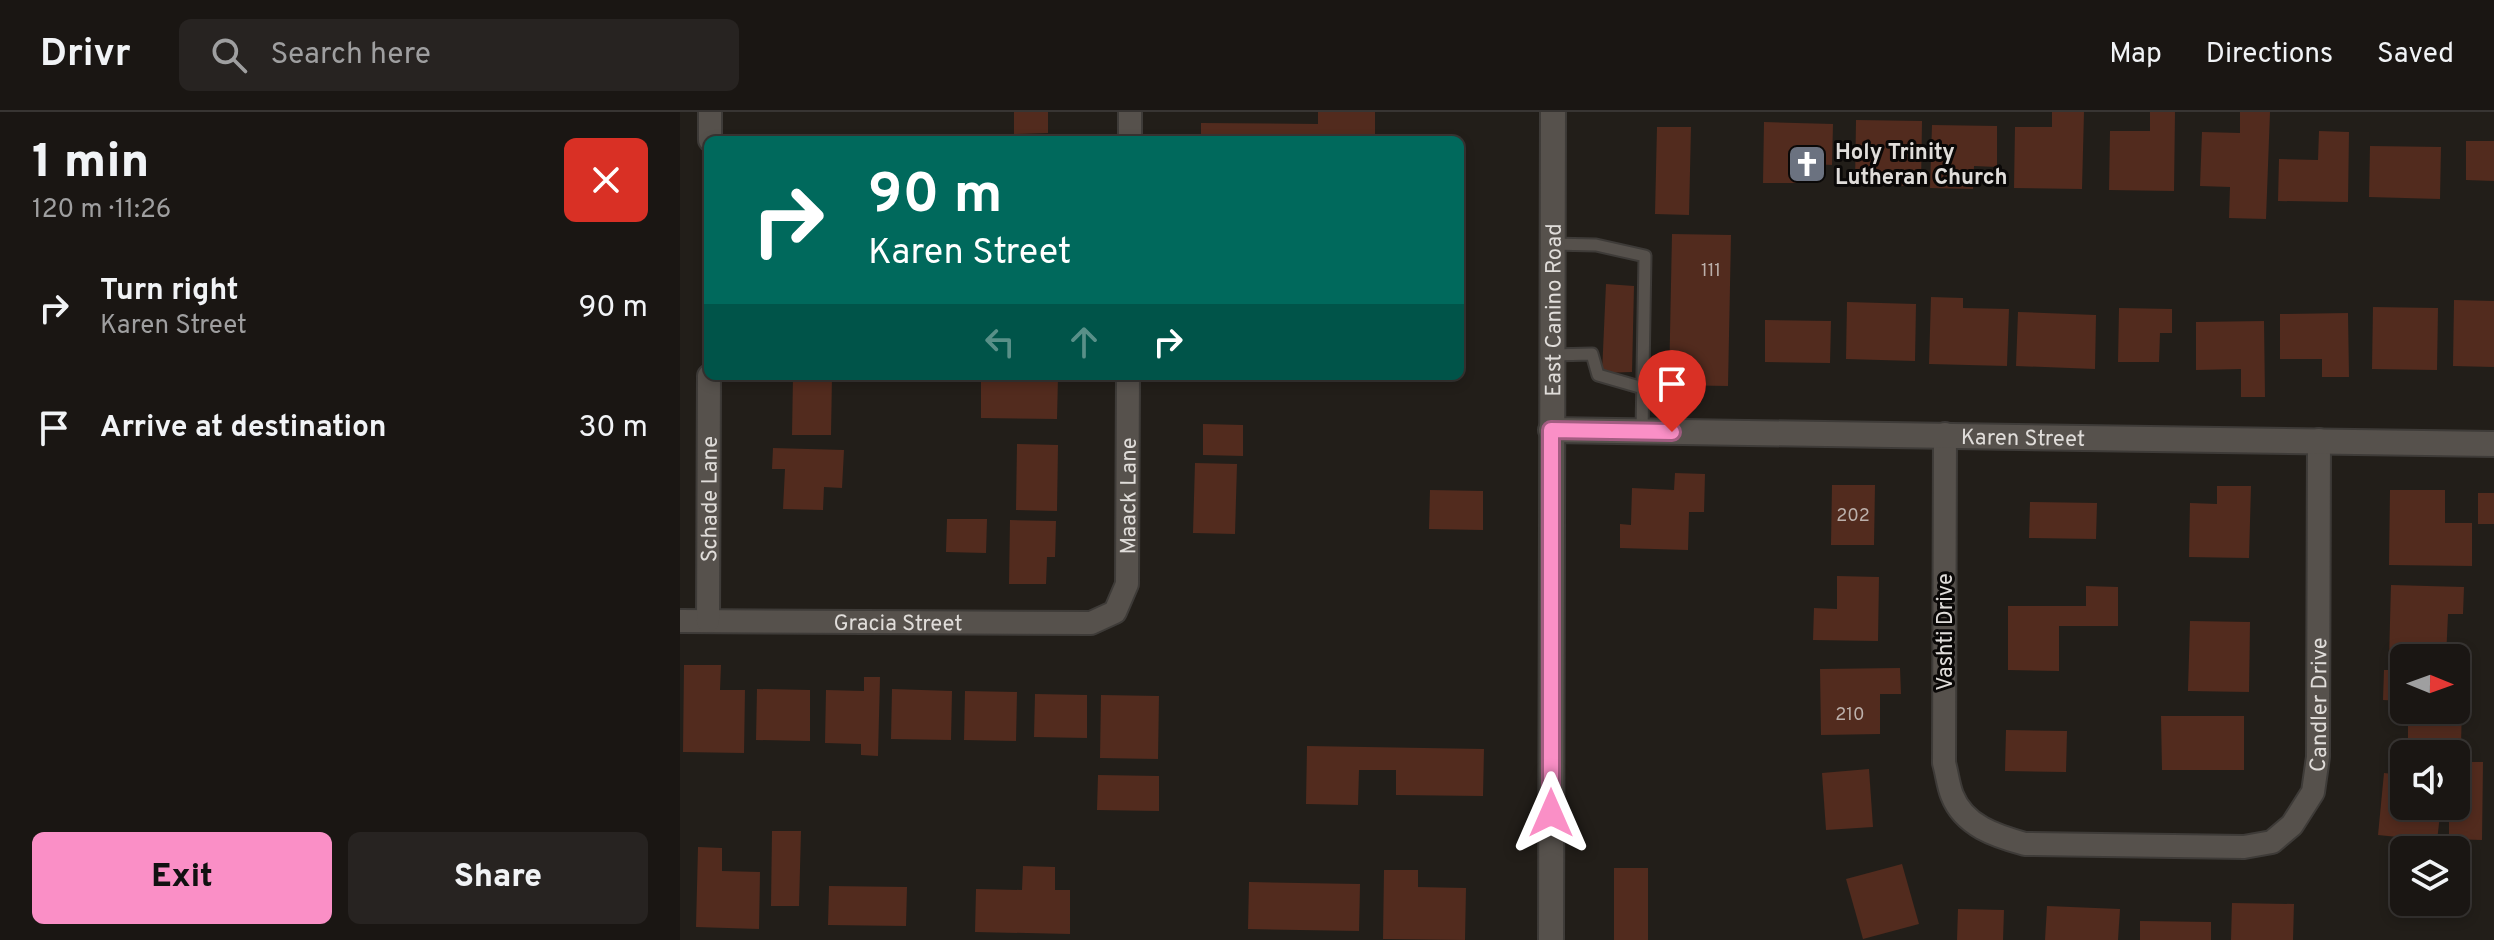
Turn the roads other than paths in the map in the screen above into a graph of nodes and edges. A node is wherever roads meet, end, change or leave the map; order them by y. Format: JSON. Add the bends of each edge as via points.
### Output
{"nodes":[{"id":1,"x":710,"y":112,"type":"edge"},
{"id":2,"x":1130,"y":112,"type":"edge"},
{"id":3,"x":1553,"y":112,"type":"edge"},
{"id":4,"x":710,"y":136,"type":"edge"},
{"id":5,"x":1130,"y":136,"type":"edge"},
{"id":6,"x":1552,"y":244,"type":"junction"},
{"id":7,"x":1551,"y":355,"type":"junction"},
{"id":8,"x":709,"y":380,"type":"edge"},
{"id":9,"x":1128,"y":380,"type":"edge"},
{"id":10,"x":1643,"y":388,"type":"junction"},
{"id":11,"x":1551,"y":430,"type":"junction"},
{"id":12,"x":1642,"y":431,"type":"junction"},
{"id":13,"x":1945,"y":434,"type":"junction"},
{"id":14,"x":2319,"y":440,"type":"junction"},
{"id":15,"x":2494,"y":444,"type":"edge"},
{"id":16,"x":1115,"y":612,"type":"joint"},
{"id":17,"x":680,"y":621,"type":"edge"},
{"id":18,"x":708,"y":621,"type":"junction"},
{"id":19,"x":1972,"y":823,"type":"joint"},
{"id":20,"x":1551,"y":940,"type":"edge"}],
"edges":[{"from":1,"to":4,"type":"street"},
{"from":2,"to":5,"type":"street"},
{"from":3,"to":6,"type":"street","name":"East Canino Road"},
{"from":6,"to":7,"type":"street","name":"East Canino Road"},
{"from":6,"to":10,"type":"lane","via":[[1596,245],[1645,256]]},
{"from":7,"to":10,"type":"lane","via":[[1592,354],[1598,375]]},
{"from":7,"to":11,"type":"street","name":"East Canino Road"},
{"from":8,"to":18,"type":"street","name":"Schade Lane"},
{"from":9,"to":16,"type":"street","name":"Maack Lane","via":[[1127,584]]},
{"from":10,"to":12,"type":"lane"},
{"from":11,"to":12,"type":"street","name":"Karen Street"},
{"from":11,"to":20,"type":"street","name":"East Canino Road"},
{"from":12,"to":13,"type":"street","name":"Karen Street"},
{"from":13,"to":14,"type":"street","name":"Karen Street"},
{"from":13,"to":19,"type":"street","name":"Vashti Drive","via":[[1944,763],[1953,798]]},
{"from":14,"to":15,"type":"street","name":"Karen Street"},
{"from":14,"to":19,"type":"street","name":"Candler Drive","via":[[2318,757],[2313,792],[2292,825],[2272,842],[2244,847],[2025,844]]},
{"from":16,"to":18,"type":"street","name":"Gracia Street","via":[[1091,623]]},
{"from":17,"to":18,"type":"street","name":"Gracia Street"}]}
